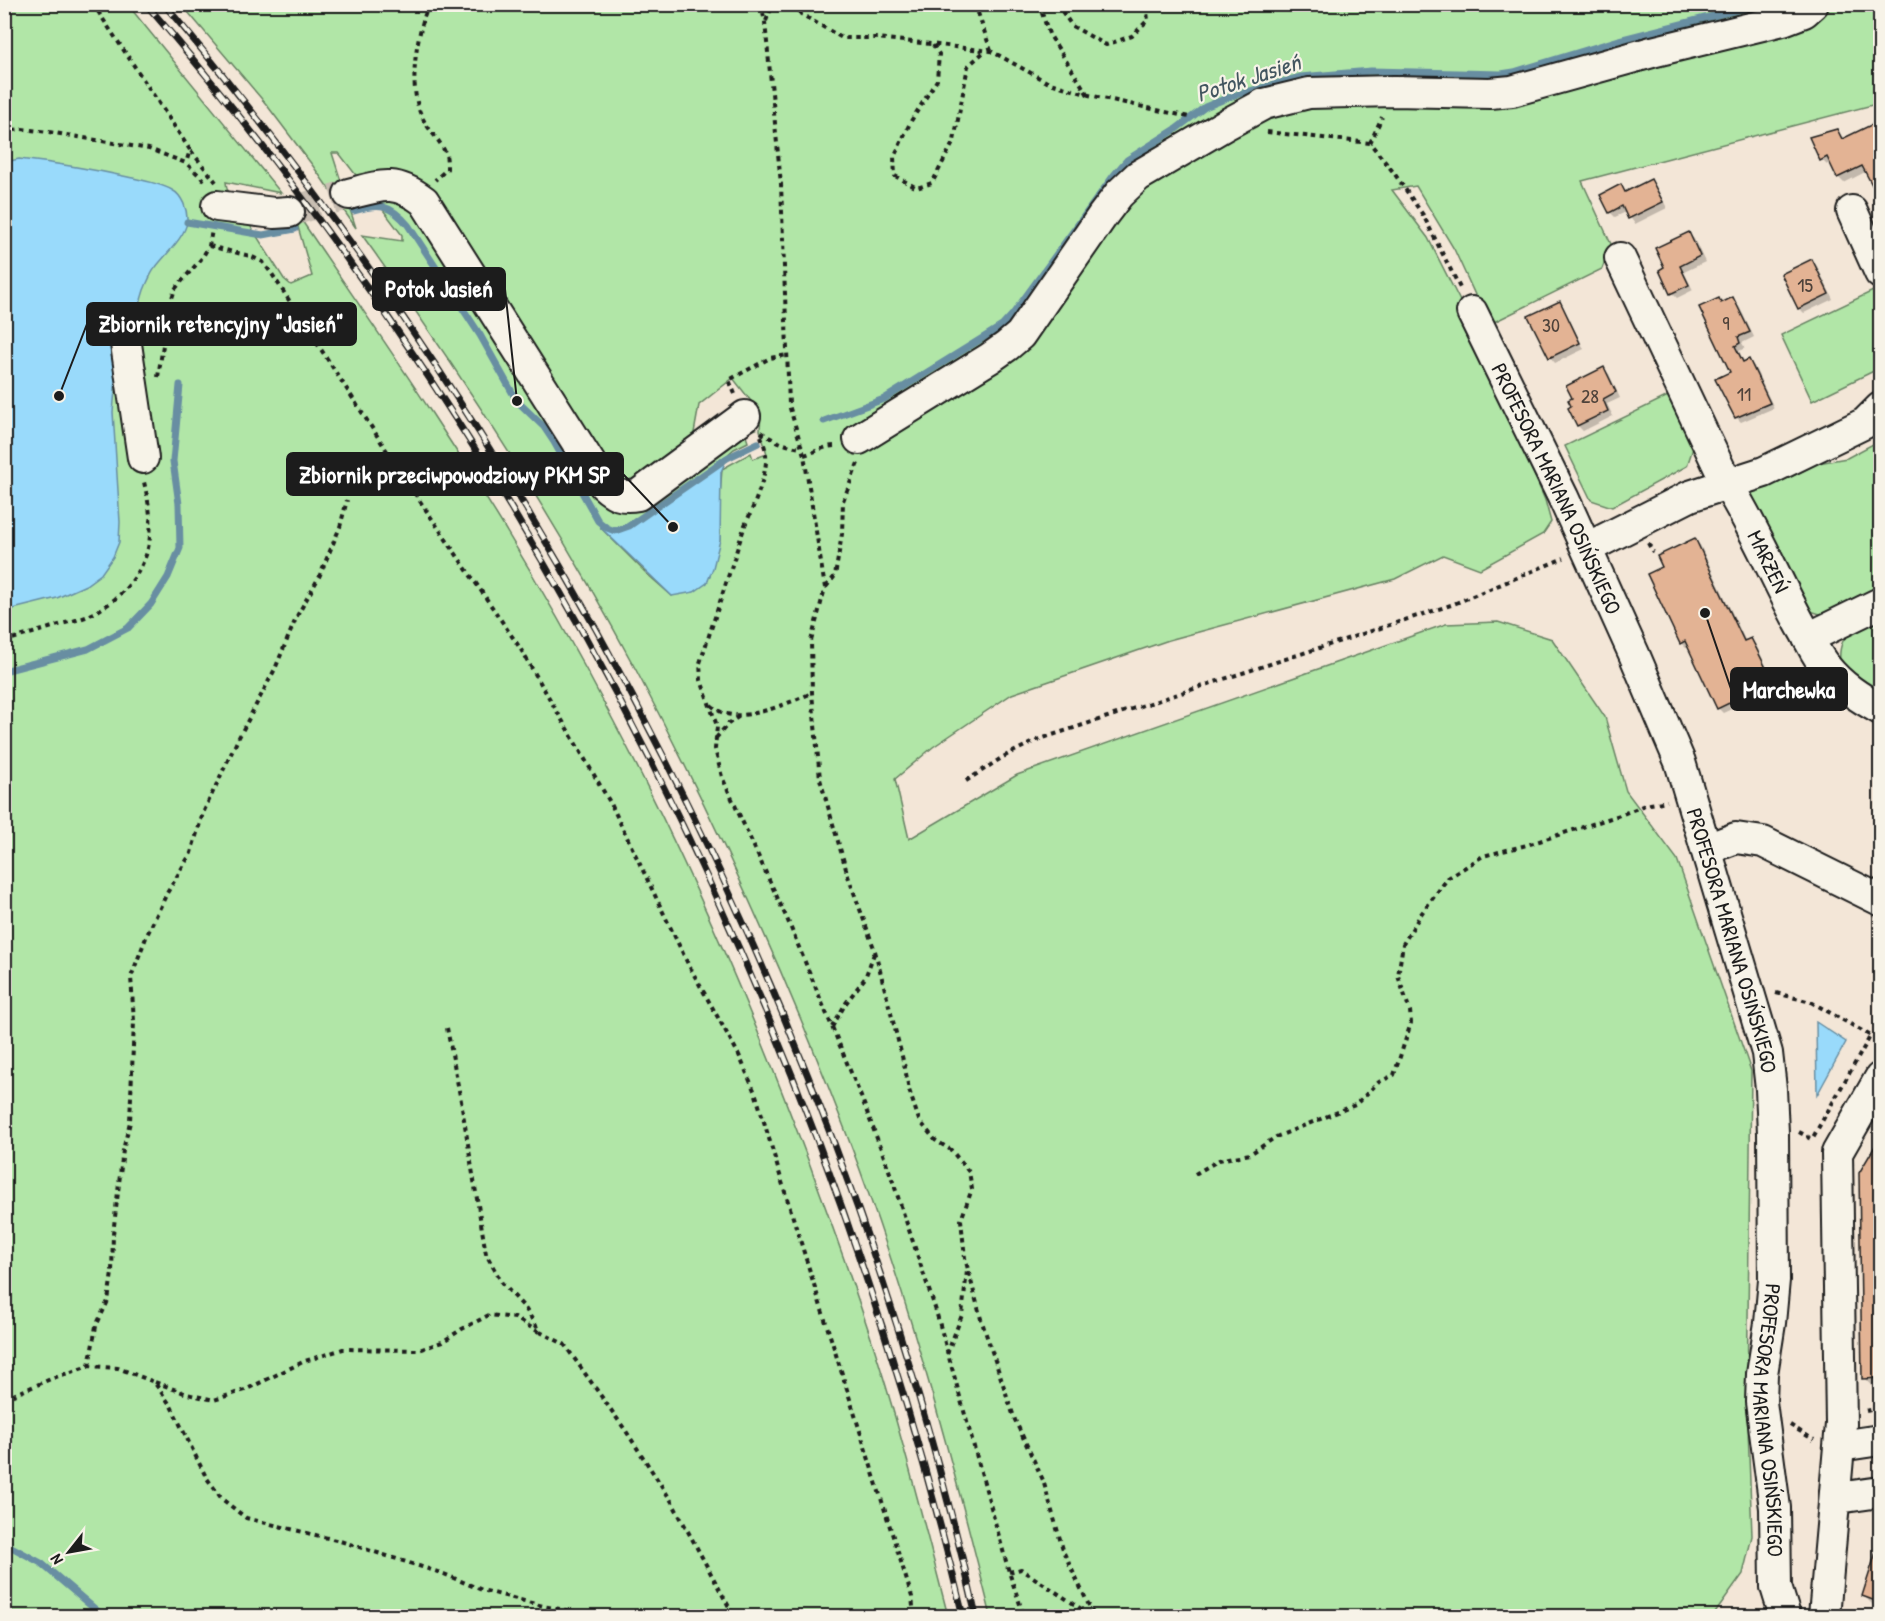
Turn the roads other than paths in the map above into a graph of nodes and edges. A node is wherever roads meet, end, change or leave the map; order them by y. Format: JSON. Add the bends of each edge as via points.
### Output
{"nodes":[{"id":1,"x":1814,"y":4,"type":"edge"},
{"id":2,"x":349,"y":194,"type":"tunnel mouth"},
{"id":3,"x":221,"y":207,"type":"road end"},
{"id":4,"x":1852,"y":211,"type":"dead end"},
{"id":5,"x":289,"y":212,"type":"tunnel mouth"},
{"id":6,"x":1620,"y":258,"type":"dead end"},
{"id":7,"x":1881,"y":273,"type":"edge"},
{"id":8,"x":1472,"y":312,"type":"road end"},
{"id":9,"x":126,"y":344,"type":"dead end"},
{"id":10,"x":1881,"y":408,"type":"edge"},
{"id":11,"x":745,"y":416,"type":"road end"},
{"id":12,"x":860,"y":439,"type":"road end"},
{"id":13,"x":143,"y":458,"type":"road end"},
{"id":14,"x":1727,"y":484,"type":"junction"},
{"id":15,"x":1587,"y":548,"type":"junction"},
{"id":16,"x":1881,"y":603,"type":"edge"},
{"id":17,"x":1808,"y":638,"type":"junction"},
{"id":18,"x":1881,"y":710,"type":"edge"},
{"id":19,"x":1707,"y":849,"type":"junction"},
{"id":20,"x":1881,"y":900,"type":"edge"},
{"id":21,"x":1881,"y":1078,"type":"edge"},
{"id":22,"x":1881,"y":1440,"type":"edge"},
{"id":23,"x":1828,"y":1444,"type":"junction"},
{"id":24,"x":1881,"y":1492,"type":"edge"},
{"id":25,"x":1835,"y":1496,"type":"junction"},
{"id":26,"x":1824,"y":1613,"type":"edge"},
{"id":27,"x":1784,"y":1616,"type":"edge"}],
"edges":[{"from":1,"to":12,"type":"street","via":[[1783,20],[1512,91],[1309,93],[1264,105],[1138,176],[1103,215],[1020,335]]},
{"from":2,"to":11,"type":"street","via":[[394,185],[424,201],[613,494],[638,495]]},
{"from":3,"to":5,"type":"street"},
{"from":4,"to":7,"type":"street"},
{"from":6,"to":14,"type":"street","name":"MARZEŃ"},
{"from":8,"to":15,"type":"street","name":"PROFESORA MARIANA OSIŃSKIEGO"},
{"from":9,"to":13,"type":"street"},
{"from":10,"to":14,"type":"street","via":[[1865,423],[1764,472]]},
{"from":14,"to":15,"type":"street","via":[[1690,496]]},
{"from":14,"to":17,"type":"street","name":"MARZEŃ","via":[[1746,513]]},
{"from":15,"to":19,"type":"street","name":"PROFESORA MARIANA OSIŃSKIEGO","via":[[1680,762]]},
{"from":16,"to":17,"type":"street"},
{"from":17,"to":18,"type":"street","name":"MARZEŃ","via":[[1825,667],[1851,692]]},
{"from":19,"to":20,"type":"street","via":[[1736,838],[1763,842]]},
{"from":19,"to":27,"type":"street","name":"PROFESORA MARIANA OSIŃSKIEGO","via":[[1767,1053],[1771,1089],[1774,1280],[1761,1402],[1775,1508],[1776,1587]]},
{"from":21,"to":23,"type":"street","via":[[1837,1153]]},
{"from":22,"to":23,"type":"street"},
{"from":23,"to":25,"type":"street"},
{"from":24,"to":25,"type":"street"},
{"from":25,"to":26,"type":"street"}]}
